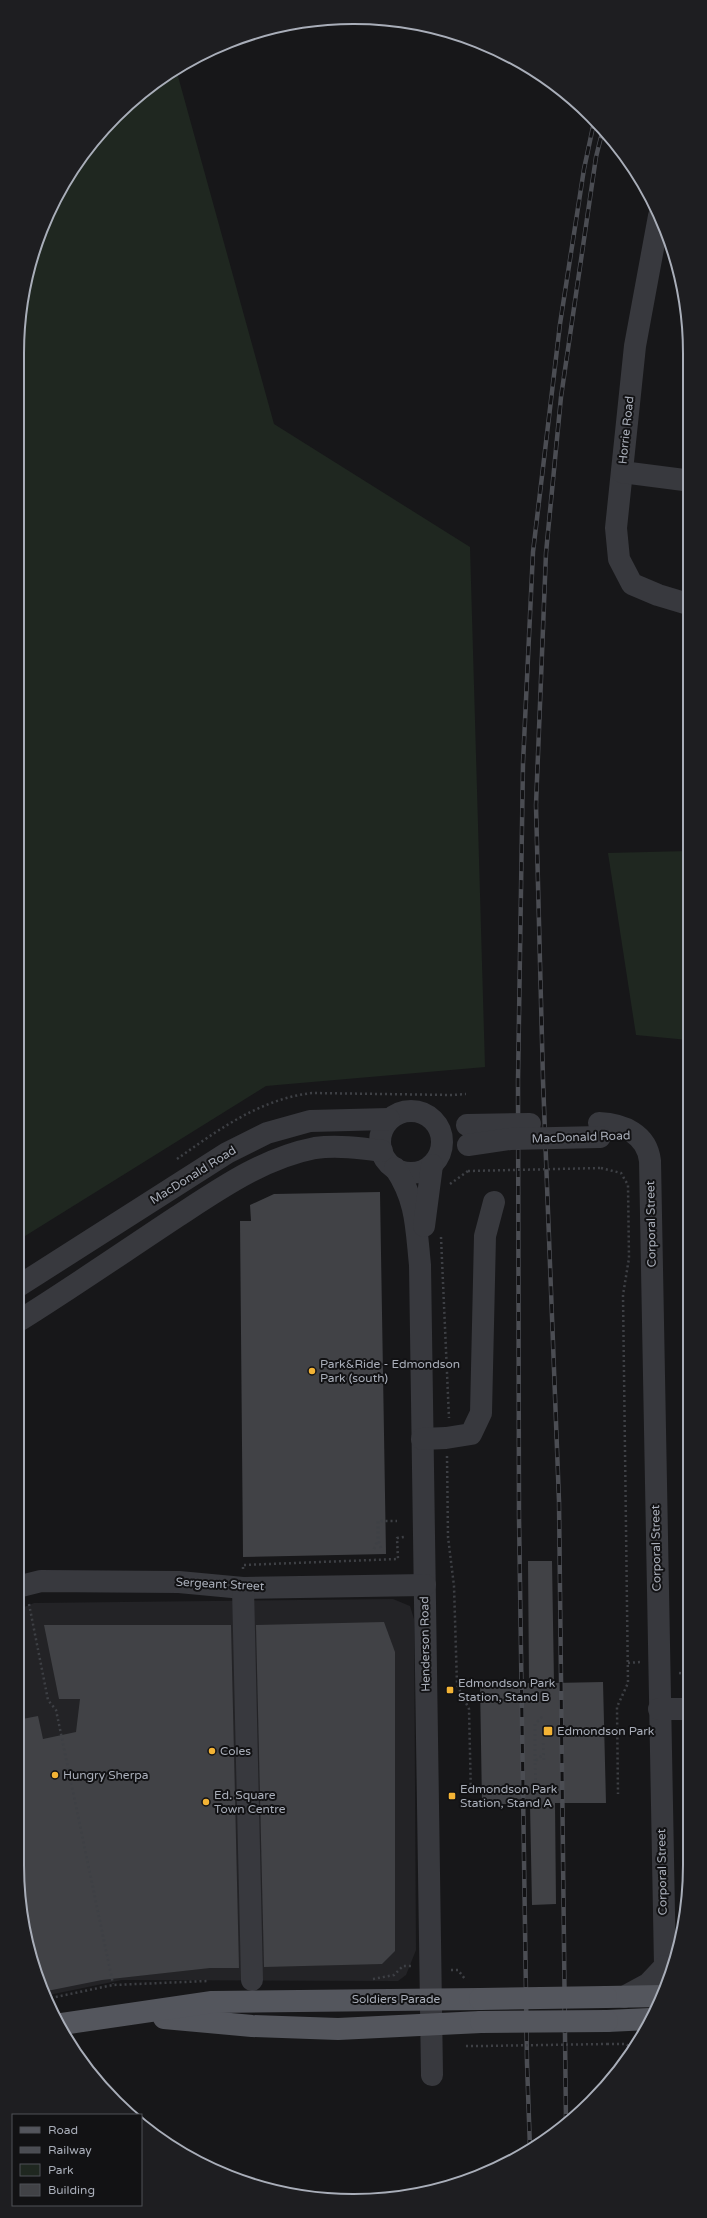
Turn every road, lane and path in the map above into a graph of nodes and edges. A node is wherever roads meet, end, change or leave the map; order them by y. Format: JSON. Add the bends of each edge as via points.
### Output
{"nodes":[{"id":1,"x":657,"y":225,"type":"edge"},
{"id":2,"x":621,"y":478,"type":"junction"},
{"id":3,"x":683,"y":486,"type":"edge"},
{"id":4,"x":683,"y":602,"type":"edge"},
{"id":5,"x":389,"y":1119,"type":"junction"},
{"id":6,"x":434,"y":1120,"type":"junction"},
{"id":7,"x":468,"y":1135,"type":"junction"},
{"id":8,"x":636,"y":1135,"type":"joint"},
{"id":9,"x":382,"y":1151,"type":"junction"},
{"id":10,"x":436,"y":1157,"type":"junction"},
{"id":11,"x":395,"y":1168,"type":"junction"},
{"id":12,"x":447,"y":1188,"type":"dead end"},
{"id":13,"x":494,"y":1202,"type":"dead end"},
{"id":14,"x":441,"y":1235,"type":"dead end"},
{"id":15,"x":420,"y":1265,"type":"junction"},
{"id":16,"x":24,"y":1283,"type":"edge"},
{"id":17,"x":24,"y":1317,"type":"edge"},
{"id":18,"x":446,"y":1438,"type":"junction"},
{"id":19,"x":422,"y":1439,"type":"junction"},
{"id":20,"x":397,"y":1521,"type":"dead end"},
{"id":21,"x":378,"y":1539,"type":"junction"},
{"id":22,"x":381,"y":1548,"type":"dead end"},
{"id":23,"x":374,"y":1549,"type":"dead end"},
{"id":24,"x":398,"y":1559,"type":"dead end"},
{"id":25,"x":24,"y":1585,"type":"edge"},
{"id":26,"x":424,"y":1585,"type":"junction"},
{"id":27,"x":243,"y":1588,"type":"junction"},
{"id":28,"x":24,"y":1598,"type":"edge"},
{"id":29,"x":659,"y":1709,"type":"junction"},
{"id":30,"x":683,"y":1709,"type":"edge"},
{"id":31,"x":542,"y":1716,"type":"dead end"},
{"id":32,"x":543,"y":1738,"type":"dead end"},
{"id":33,"x":544,"y":1754,"type":"junction"},
{"id":34,"x":535,"y":1762,"type":"junction"},
{"id":35,"x":544,"y":1762,"type":"dead end"},
{"id":36,"x":618,"y":1794,"type":"dead end"},
{"id":37,"x":536,"y":1795,"type":"dead end"},
{"id":38,"x":471,"y":1797,"type":"dead end"},
{"id":39,"x":668,"y":1964,"type":"edge"},
{"id":40,"x":665,"y":1972,"type":"edge"},
{"id":41,"x":252,"y":1980,"type":"dead end"},
{"id":42,"x":113,"y":1985,"type":"dead end"},
{"id":43,"x":656,"y":1996,"type":"edge"},
{"id":44,"x":615,"y":1997,"type":"junction"},
{"id":45,"x":430,"y":1999,"type":"junction"},
{"id":46,"x":131,"y":2015,"type":"junction"},
{"id":47,"x":644,"y":2020,"type":"edge"},
{"id":48,"x":65,"y":2024,"type":"edge"},
{"id":49,"x":431,"y":2024,"type":"junction"},
{"id":50,"x":466,"y":2046,"type":"dead end"},
{"id":51,"x":628,"y":2046,"type":"edge"},
{"id":52,"x":432,"y":2074,"type":"dead end"}],
"edges":[{"from":1,"to":2,"type":"street","name":"Horrie Road","via":[[635,346]]},
{"from":2,"to":3,"type":"street"},
{"from":2,"to":4,"type":"street","name":"Horrie Road","via":[[616,528],[619,559],[632,584]]},
{"from":5,"to":6,"type":"street","via":[[401,1112],[415,1111],[422,1112]]},
{"from":5,"to":9,"type":"street","via":[[381,1134]]},
{"from":5,"to":16,"type":"street","name":"MacDonald Road","via":[[310,1121],[267,1133],[227,1153]]},
{"from":6,"to":7,"type":"street","name":"MacDonald Road"},
{"from":6,"to":10,"type":"street","via":[[440,1132]]},
{"from":7,"to":8,"type":"street","name":"MacDonald Road","bridge":true,"via":[[510,1139],[600,1130]]},
{"from":7,"to":10,"type":"street","name":"MacDonald Road"},
{"from":8,"to":29,"type":"street","name":"Corporal Street","via":[[649,1152],[651,1171]]},
{"from":9,"to":11,"type":"street","via":[[388,1163]]},
{"from":9,"to":17,"type":"street","via":[[315,1148],[264,1164]]},
{"from":10,"to":11,"type":"street","via":[[417,1172]]},
{"from":10,"to":15,"type":"street","name":"Henderson Road"},
{"from":11,"to":15,"type":"street","name":"Henderson Road","via":[[405,1182],[413,1202]]},
{"from":12,"to":36,"type":"path","bridge":true,"via":[[453,1180],[468,1171],[601,1168],[621,1173],[628,1185],[629,1258],[623,1295],[628,1683],[616,1707]]},
{"from":13,"to":18,"type":"street","via":[[485,1236],[481,1413],[471,1434]]},
{"from":14,"to":18,"type":"path","via":[[449,1415]]},
{"from":15,"to":19,"type":"street","name":"Henderson Road"},
{"from":18,"to":19,"type":"street"},
{"from":18,"to":38,"type":"path","via":[[448,1537],[454,1586],[458,1685],[469,1709]]},
{"from":19,"to":26,"type":"street","name":"Henderson Road"},
{"from":20,"to":21,"type":"path","via":[[378,1521]]},
{"from":21,"to":22,"type":"path"},
{"from":21,"to":23,"type":"path"},
{"from":24,"to":27,"type":"path","via":[[243,1565]]},
{"from":25,"to":27,"type":"street","name":"Sergeant Street","via":[[41,1582],[179,1582]]},
{"from":26,"to":27,"type":"street","name":"Sergeant Street"},
{"from":26,"to":45,"type":"street","name":"Henderson Road"},
{"from":27,"to":41,"type":"street"},
{"from":28,"to":42,"type":"path","via":[[48,1700],[56,1710]]},
{"from":29,"to":30,"type":"street"},
{"from":29,"to":39,"type":"street","name":"Corporal Street"},
{"from":31,"to":34,"type":"path","via":[[535,1724]]},
{"from":32,"to":33,"type":"path"},
{"from":33,"to":34,"type":"path"},
{"from":33,"to":35,"type":"path"},
{"from":34,"to":37,"type":"path"},
{"from":40,"to":44,"type":"street","name":"Corporal Street","via":[[648,1984]]},
{"from":43,"to":44,"type":"main road","name":"Soldiers Parade"},
{"from":44,"to":45,"type":"main road","name":"Soldiers Parade","bridge":true},
{"from":45,"to":46,"type":"main road","name":"Soldiers Parade","via":[[212,2002]]},
{"from":45,"to":49,"type":"street","name":"Henderson Road"},
{"from":46,"to":48,"type":"main road","name":"Soldiers Parade"},
{"from":46,"to":49,"type":"main road","name":"Soldiers Parade","via":[[252,2026],[338,2029]]},
{"from":47,"to":49,"type":"main road","name":"Soldiers Parade","bridge":true},
{"from":49,"to":52,"type":"street","name":"Henderson Road"},
{"from":50,"to":51,"type":"path","bridge":true}]}
